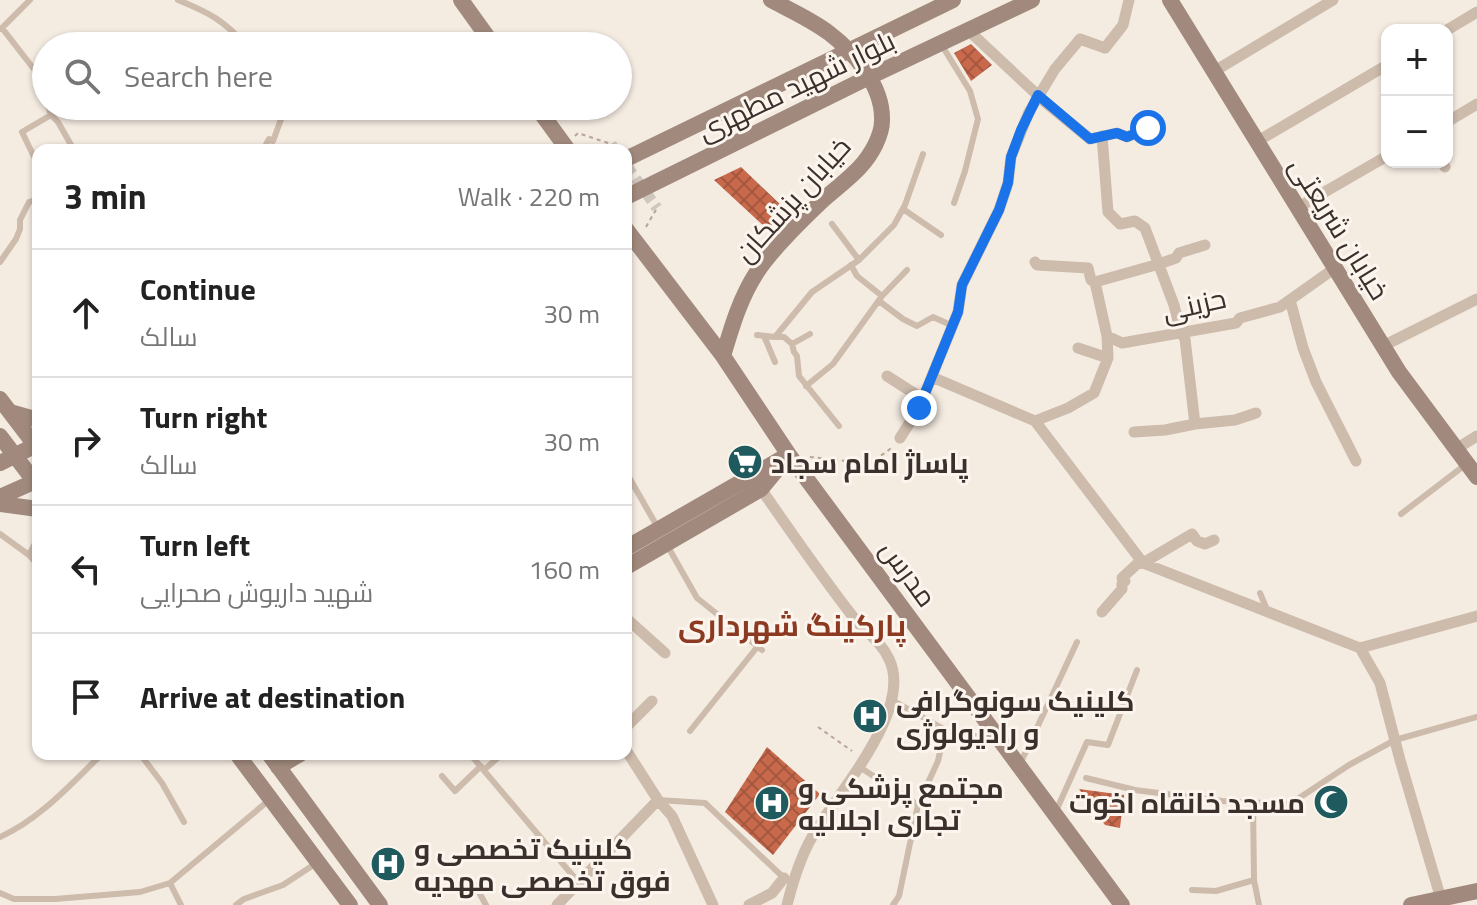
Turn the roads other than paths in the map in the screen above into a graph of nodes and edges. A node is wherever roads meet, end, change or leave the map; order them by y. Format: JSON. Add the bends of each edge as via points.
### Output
{"nodes":[{"id":1,"x":30,"y":0,"type":"edge"},
{"id":2,"x":178,"y":0,"type":"edge"},
{"id":3,"x":461,"y":0,"type":"edge"},
{"id":4,"x":771,"y":0,"type":"edge"},
{"id":5,"x":953,"y":0,"type":"edge"},
{"id":6,"x":1032,"y":0,"type":"edge"},
{"id":7,"x":1129,"y":0,"type":"edge"},
{"id":8,"x":1170,"y":0,"type":"edge"},
{"id":9,"x":1333,"y":0,"type":"edge"},
{"id":10,"x":1477,"y":12,"type":"edge"},
{"id":11,"x":1453,"y":26,"type":"edge"},
{"id":12,"x":1,"y":28,"type":"edge"},
{"id":13,"x":968,"y":30,"type":"junction"},
{"id":14,"x":234,"y":32,"type":"edge"},
{"id":15,"x":484,"y":32,"type":"edge"},
{"id":16,"x":941,"y":43,"type":"junction"},
{"id":17,"x":849,"y":50,"type":"junction"},
{"id":18,"x":32,"y":67,"type":"edge"},
{"id":19,"x":1381,"y":69,"type":"edge"},
{"id":20,"x":1213,"y":72,"type":"junction"},
{"id":21,"x":869,"y":77,"type":"junction"},
{"id":22,"x":1038,"y":95,"type":"junction"},
{"id":23,"x":1477,"y":106,"type":"edge"},
{"id":24,"x":1453,"y":119,"type":"edge"},
{"id":25,"x":42,"y":120,"type":"edge"},
{"id":26,"x":56,"y":120,"type":"edge"},
{"id":27,"x":281,"y":120,"type":"edge"},
{"id":28,"x":547,"y":120,"type":"edge"},
{"id":29,"x":549,"y":123,"type":"junction"},
{"id":30,"x":1148,"y":128,"type":"dead end"},
{"id":31,"x":1102,"y":136,"type":"junction"},
{"id":32,"x":1256,"y":142,"type":"junction"},
{"id":33,"x":71,"y":144,"type":"edge"},
{"id":34,"x":266,"y":144,"type":"edge"},
{"id":35,"x":555,"y":144,"type":"edge"},
{"id":36,"x":564,"y":144,"type":"edge"},
{"id":37,"x":32,"y":153,"type":"edge"},
{"id":38,"x":923,"y":154,"type":"dead end"},
{"id":39,"x":632,"y":156,"type":"edge"},
{"id":40,"x":1381,"y":159,"type":"edge"},
{"id":41,"x":632,"y":194,"type":"edge"},
{"id":42,"x":32,"y":201,"type":"edge"},
{"id":43,"x":954,"y":203,"type":"dead end"},
{"id":44,"x":1297,"y":208,"type":"junction"},
{"id":45,"x":903,"y":209,"type":"junction"},
{"id":46,"x":832,"y":224,"type":"dead end"},
{"id":47,"x":941,"y":235,"type":"dead end"},
{"id":48,"x":632,"y":237,"type":"edge"},
{"id":49,"x":1205,"y":245,"type":"dead end"},
{"id":50,"x":632,"y":254,"type":"edge"},
{"id":51,"x":859,"y":260,"type":"junction"},
{"id":52,"x":0,"y":262,"type":"edge"},
{"id":53,"x":1035,"y":262,"type":"dead end"},
{"id":54,"x":1159,"y":264,"type":"junction"},
{"id":55,"x":851,"y":265,"type":"junction"},
{"id":56,"x":1335,"y":268,"type":"junction"},
{"id":57,"x":907,"y":270,"type":"dead end"},
{"id":58,"x":657,"y":271,"type":"junction"},
{"id":59,"x":1095,"y":282,"type":"junction"},
{"id":60,"x":880,"y":298,"type":"junction"},
{"id":61,"x":1477,"y":299,"type":"edge"},
{"id":62,"x":1290,"y":300,"type":"junction"},
{"id":63,"x":953,"y":326,"type":"junction"},
{"id":64,"x":1181,"y":333,"type":"junction"},
{"id":65,"x":810,"y":334,"type":"dead end"},
{"id":66,"x":1107,"y":336,"type":"junction"},
{"id":67,"x":775,"y":337,"type":"junction"},
{"id":68,"x":792,"y":344,"type":"junction"},
{"id":69,"x":1383,"y":346,"type":"junction"},
{"id":70,"x":1078,"y":348,"type":"dead end"},
{"id":71,"x":723,"y":356,"type":"junction"},
{"id":72,"x":1108,"y":358,"type":"junction"},
{"id":73,"x":775,"y":362,"type":"dead end"},
{"id":74,"x":887,"y":376,"type":"dead end"},
{"id":75,"x":932,"y":377,"type":"junction"},
{"id":76,"x":806,"y":386,"type":"junction"},
{"id":77,"x":923,"y":399,"type":"junction"},
{"id":78,"x":5,"y":405,"type":"edge"},
{"id":79,"x":1256,"y":413,"type":"dead end"},
{"id":80,"x":32,"y":417,"type":"edge"},
{"id":81,"x":1035,"y":421,"type":"junction"},
{"id":82,"x":1195,"y":424,"type":"junction"},
{"id":83,"x":839,"y":426,"type":"dead end"},
{"id":84,"x":1134,"y":432,"type":"dead end"},
{"id":85,"x":0,"y":436,"type":"edge"},
{"id":86,"x":1477,"y":436,"type":"edge"},
{"id":87,"x":900,"y":438,"type":"road end"},
{"id":88,"x":32,"y":440,"type":"edge"},
{"id":89,"x":32,"y":448,"type":"edge"},
{"id":90,"x":1456,"y":449,"type":"junction"},
{"id":91,"x":789,"y":455,"type":"junction"},
{"id":92,"x":7,"y":460,"type":"edge"},
{"id":93,"x":1356,"y":461,"type":"dead end"},
{"id":94,"x":1472,"y":470,"type":"edge"},
{"id":95,"x":32,"y":479,"type":"edge"},
{"id":96,"x":632,"y":483,"type":"edge"},
{"id":97,"x":32,"y":485,"type":"edge"},
{"id":98,"x":761,"y":489,"type":"junction"},
{"id":99,"x":0,"y":497,"type":"edge"},
{"id":100,"x":0,"y":504,"type":"edge"},
{"id":101,"x":32,"y":508,"type":"edge"},
{"id":102,"x":1401,"y":514,"type":"dead end"},
{"id":103,"x":0,"y":534,"type":"edge"},
{"id":104,"x":662,"y":537,"type":"junction"},
{"id":105,"x":1214,"y":540,"type":"dead end"},
{"id":106,"x":632,"y":546,"type":"edge"},
{"id":107,"x":32,"y":549,"type":"edge"},
{"id":108,"x":29,"y":555,"type":"junction"},
{"id":109,"x":32,"y":558,"type":"edge"},
{"id":110,"x":632,"y":562,"type":"edge"},
{"id":111,"x":1143,"y":563,"type":"junction"},
{"id":112,"x":1260,"y":593,"type":"dead end"},
{"id":113,"x":1102,"y":612,"type":"dead end"},
{"id":114,"x":1269,"y":613,"type":"junction"},
{"id":115,"x":1477,"y":616,"type":"edge"},
{"id":116,"x":632,"y":623,"type":"edge"},
{"id":117,"x":1077,"y":642,"type":"dead end"},
{"id":118,"x":1360,"y":648,"type":"junction"},
{"id":119,"x":665,"y":653,"type":"dead end"},
{"id":120,"x":1137,"y":670,"type":"dead end"},
{"id":121,"x":892,"y":700,"type":"junction"},
{"id":122,"x":652,"y":701,"type":"dead end"},
{"id":123,"x":1477,"y":717,"type":"edge"},
{"id":124,"x":632,"y":721,"type":"edge"},
{"id":125,"x":945,"y":729,"type":"junction"},
{"id":126,"x":690,"y":731,"type":"dead end"},
{"id":127,"x":996,"y":735,"type":"junction"},
{"id":128,"x":1395,"y":740,"type":"junction"},
{"id":129,"x":632,"y":759,"type":"edge"},
{"id":130,"x":96,"y":760,"type":"edge"},
{"id":131,"x":145,"y":760,"type":"edge"},
{"id":132,"x":242,"y":760,"type":"edge"},
{"id":133,"x":287,"y":760,"type":"edge"},
{"id":134,"x":475,"y":760,"type":"edge"},
{"id":135,"x":493,"y":760,"type":"edge"},
{"id":136,"x":861,"y":762,"type":"junction"},
{"id":137,"x":1019,"y":766,"type":"junction"},
{"id":138,"x":482,"y":768,"type":"junction"},
{"id":139,"x":442,"y":776,"type":"dead end"},
{"id":140,"x":1086,"y":778,"type":"dead end"},
{"id":141,"x":927,"y":785,"type":"dead end"},
{"id":142,"x":271,"y":799,"type":"junction"},
{"id":143,"x":658,"y":800,"type":"junction"},
{"id":144,"x":1253,"y":802,"type":"junction"},
{"id":145,"x":1055,"y":814,"type":"junction"},
{"id":146,"x":184,"y":822,"type":"dead end"},
{"id":147,"x":0,"y":837,"type":"edge"},
{"id":148,"x":318,"y":862,"type":"junction"},
{"id":149,"x":784,"y":878,"type":"joint"},
{"id":150,"x":1254,"y":880,"type":"junction"},
{"id":151,"x":170,"y":883,"type":"junction"},
{"id":152,"x":579,"y":883,"type":"junction"},
{"id":153,"x":475,"y":885,"type":"dead end"},
{"id":154,"x":1192,"y":890,"type":"dead end"},
{"id":155,"x":1477,"y":891,"type":"edge"},
{"id":156,"x":0,"y":893,"type":"edge"},
{"id":157,"x":1426,"y":903,"type":"edge"},
{"id":158,"x":181,"y":905,"type":"edge"},
{"id":159,"x":236,"y":905,"type":"edge"},
{"id":160,"x":350,"y":905,"type":"edge"},
{"id":161,"x":380,"y":905,"type":"edge"},
{"id":162,"x":486,"y":905,"type":"edge"},
{"id":163,"x":557,"y":905,"type":"edge"},
{"id":164,"x":713,"y":905,"type":"edge"},
{"id":165,"x":749,"y":905,"type":"edge"},
{"id":166,"x":787,"y":905,"type":"edge"},
{"id":167,"x":893,"y":905,"type":"edge"},
{"id":168,"x":1122,"y":905,"type":"edge"},
{"id":169,"x":1259,"y":905,"type":"edge"}],
"edges":[{"from":1,"to":12,"type":"lane"},
{"from":2,"to":14,"type":"lane","via":[[215,16]]},
{"from":3,"to":15,"type":"main road"},
{"from":4,"to":17,"type":"main road","name":"خیابان پزشکان","via":[[827,31]]},
{"from":5,"to":17,"type":"main road","name":"بلوار شهید مطهری"},
{"from":6,"to":13,"type":"main road","name":"بلوار شهید مطهری"},
{"from":7,"to":22,"type":"street","via":[[1123,25],[1105,48],[1080,39]]},
{"from":8,"to":20,"type":"main road","name":"خیابان شریعتی"},
{"from":9,"to":20,"type":"street"},
{"from":10,"to":11,"type":"street"},
{"from":12,"to":18,"type":"lane"},
{"from":13,"to":16,"type":"main road","name":"بلوار شهید مطهری"},
{"from":13,"to":22,"type":"street"},
{"from":16,"to":21,"type":"main road","name":"بلوار شهید مطهری"},
{"from":16,"to":43,"type":"lane","via":[[970,91],[978,119]]},
{"from":17,"to":21,"type":"main road","name":"خیابان پزشکان"},
{"from":17,"to":39,"type":"main road","name":"بلوار شهید مطهری"},
{"from":19,"to":32,"type":"street"},
{"from":20,"to":32,"type":"main road","name":"خیابان شریعتی"},
{"from":21,"to":41,"type":"main road","name":"بلوار شهید مطهری"},
{"from":21,"to":71,"type":"main road","name":"خیابان پزشکان","via":[[883,119],[871,154],[759,269],[740,300]]},
{"from":22,"to":31,"type":"street","via":[[1090,139]]},
{"from":22,"to":63,"type":"street","via":[[1011,157],[999,210],[962,285]]},
{"from":23,"to":24,"type":"street"},
{"from":25,"to":37,"type":"lane","via":[[22,132]]},
{"from":26,"to":33,"type":"lane"},
{"from":27,"to":34,"type":"lane","via":[[273,141]]},
{"from":28,"to":29,"type":"main road"},
{"from":29,"to":35,"type":"main road"},
{"from":29,"to":36,"type":"main road"},
{"from":30,"to":31,"type":"street","via":[[1127,137]]},
{"from":31,"to":54,"type":"street","via":[[1108,212],[1120,224],[1135,221],[1145,228]]},
{"from":32,"to":44,"type":"main road","name":"خیابان شریعتی"},
{"from":38,"to":45,"type":"lane"},
{"from":40,"to":44,"type":"street"},
{"from":42,"to":52,"type":"lane"},
{"from":44,"to":56,"type":"main road","name":"خیابان شریعتی"},
{"from":45,"to":47,"type":"lane"},
{"from":45,"to":51,"type":"lane"},
{"from":46,"to":51,"type":"lane"},
{"from":48,"to":58,"type":"main road","name":"مدرس"},
{"from":49,"to":54,"type":"street"},
{"from":50,"to":58,"type":"main road"},
{"from":51,"to":55,"type":"lane"},
{"from":53,"to":59,"type":"street","via":[[1088,268]]},
{"from":54,"to":59,"type":"street"},
{"from":54,"to":64,"type":"street"},
{"from":55,"to":60,"type":"lane"},
{"from":55,"to":67,"type":"lane","via":[[812,292]]},
{"from":56,"to":62,"type":"street","name":"حزینی"},
{"from":56,"to":69,"type":"main road","name":"خیابان شریعتی"},
{"from":57,"to":60,"type":"lane"},
{"from":58,"to":71,"type":"main road","name":"مدرس"},
{"from":59,"to":66,"type":"street"},
{"from":60,"to":63,"type":"lane","via":[[917,326],[933,317]]},
{"from":60,"to":76,"type":"lane","via":[[833,364]]},
{"from":61,"to":69,"type":"street"},
{"from":62,"to":64,"type":"street","name":"حزینی","via":[[1236,323]]},
{"from":62,"to":93,"type":"street","via":[[1316,382]]},
{"from":63,"to":75,"type":"street"},
{"from":64,"to":66,"type":"street","name":"حزینی","via":[[1122,343]]},
{"from":64,"to":82,"type":"street"},
{"from":65,"to":68,"type":"lane"},
{"from":66,"to":72,"type":"street"},
{"from":67,"to":68,"type":"lane"},
{"from":67,"to":73,"type":"lane","via":[[760,335]]},
{"from":68,"to":76,"type":"lane"},
{"from":69,"to":90,"type":"main road","name":"خیابان شریعتی"},
{"from":70,"to":72,"type":"street"},
{"from":71,"to":91,"type":"main road","name":"مدرس"},
{"from":72,"to":81,"type":"street","via":[[1094,393]]},
{"from":74,"to":77,"type":"street"},
{"from":75,"to":77,"type":"street"},
{"from":75,"to":81,"type":"street"},
{"from":76,"to":83,"type":"lane"},
{"from":77,"to":87,"type":"street"},
{"from":78,"to":80,"type":"main road"},
{"from":78,"to":88,"type":"main road"},
{"from":79,"to":82,"type":"street"},
{"from":81,"to":111,"type":"street"},
{"from":82,"to":84,"type":"street"},
{"from":85,"to":92,"type":"main road"},
{"from":86,"to":90,"type":"street"},
{"from":89,"to":92,"type":"main road"},
{"from":90,"to":94,"type":"main road","name":"خیابان شریعتی"},
{"from":91,"to":98,"type":"main road"},
{"from":91,"to":104,"type":"main road"},
{"from":91,"to":127,"type":"main road","name":"مدرس"},
{"from":92,"to":95,"type":"main road"},
{"from":94,"to":102,"type":"lane"},
{"from":96,"to":104,"type":"lane"},
{"from":97,"to":99,"type":"main road"},
{"from":98,"to":104,"type":"main road"},
{"from":98,"to":121,"type":"street","via":[[855,619],[884,649],[894,671]]},
{"from":100,"to":101,"type":"main road"},
{"from":103,"to":108,"type":"lane"},
{"from":104,"to":106,"type":"main road"},
{"from":104,"to":110,"type":"main road"},
{"from":104,"to":126,"type":"lane","via":[[697,598],[760,648]]},
{"from":105,"to":111,"type":"street","via":[[1205,544],[1192,534]]},
{"from":107,"to":108,"type":"lane"},
{"from":108,"to":109,"type":"lane"},
{"from":111,"to":113,"type":"street","via":[[1122,578],[1122,589]]},
{"from":111,"to":114,"type":"street"},
{"from":112,"to":114,"type":"lane"},
{"from":114,"to":118,"type":"street"},
{"from":115,"to":118,"type":"street"},
{"from":116,"to":119,"type":"street"},
{"from":117,"to":137,"type":"lane"},
{"from":118,"to":128,"type":"street","via":[[1380,683]]},
{"from":120,"to":145,"type":"lane","via":[[1108,745],[1087,742]]},
{"from":121,"to":125,"type":"lane"},
{"from":121,"to":136,"type":"street"},
{"from":122,"to":124,"type":"street"},
{"from":123,"to":128,"type":"lane"},
{"from":125,"to":127,"type":"lane","via":[[958,737]]},
{"from":125,"to":141,"type":"lane"},
{"from":127,"to":137,"type":"main road","name":"مدرس"},
{"from":128,"to":144,"type":"lane","via":[[1290,804]]},
{"from":128,"to":157,"type":"street"},
{"from":129,"to":143,"type":"street"},
{"from":130,"to":147,"type":"lane","via":[[49,805]]},
{"from":131,"to":146,"type":"lane"},
{"from":132,"to":142,"type":"main road"},
{"from":133,"to":161,"type":"main road"},
{"from":134,"to":138,"type":"lane"},
{"from":135,"to":138,"type":"lane"},
{"from":136,"to":166,"type":"street","via":[[811,838]]},
{"from":136,"to":167,"type":"lane","via":[[918,805]]},
{"from":137,"to":145,"type":"main road","name":"مدرس"},
{"from":138,"to":139,"type":"lane","via":[[455,791]]},
{"from":138,"to":152,"type":"lane"},
{"from":140,"to":144,"type":"lane","via":[[1135,790]]},
{"from":142,"to":148,"type":"main road"},
{"from":142,"to":151,"type":"lane"},
{"from":143,"to":149,"type":"lane","via":[[705,803]]},
{"from":143,"to":152,"type":"street"},
{"from":143,"to":164,"type":"street","via":[[672,816]]},
{"from":144,"to":150,"type":"lane"},
{"from":145,"to":168,"type":"main road","name":"مدرس"},
{"from":148,"to":159,"type":"lane","via":[[283,885]]},
{"from":148,"to":160,"type":"main road"},
{"from":149,"to":165,"type":"street","via":[[772,893]]},
{"from":150,"to":154,"type":"lane","via":[[1216,891]]},
{"from":150,"to":169,"type":"lane"},
{"from":151,"to":156,"type":"lane","via":[[140,892],[55,899],[14,899]]},
{"from":151,"to":158,"type":"lane"},
{"from":152,"to":163,"type":"street"},
{"from":153,"to":162,"type":"lane"},
{"from":155,"to":157,"type":"main road"}]}
